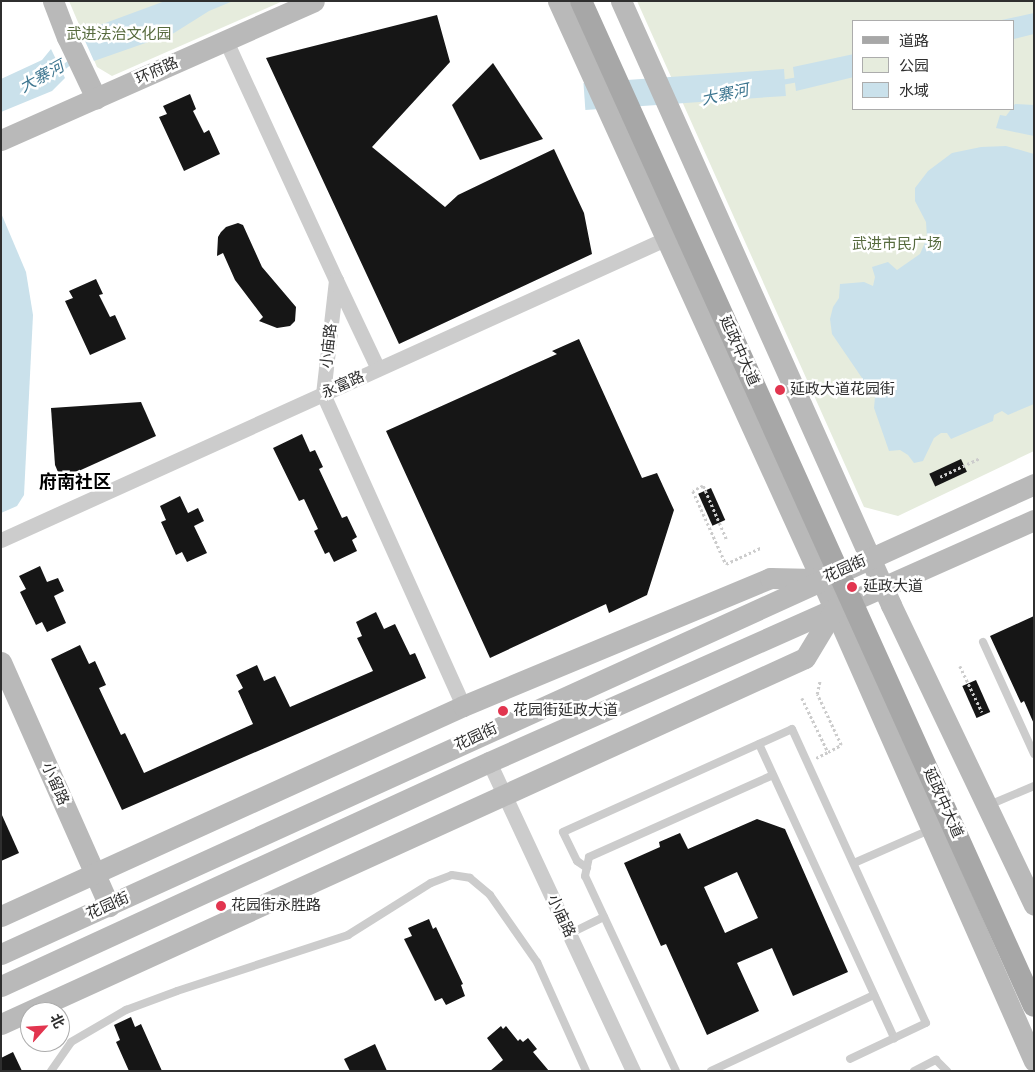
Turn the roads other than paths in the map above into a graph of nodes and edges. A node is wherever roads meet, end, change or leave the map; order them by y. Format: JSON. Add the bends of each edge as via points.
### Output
{"nodes":[{"id":1,"x":53,"y":1,"type":"edge"},
{"id":2,"x":314,"y":1,"type":"edge"},
{"id":3,"x":558,"y":1,"type":"edge"},
{"id":4,"x":581,"y":1,"type":"edge"},
{"id":5,"x":596,"y":1,"type":"edge"},
{"id":6,"x":621,"y":1,"type":"edge"},
{"id":7,"x":226,"y":40,"type":"junction"},
{"id":8,"x":628,"y":89,"type":"junction"},
{"id":9,"x":96,"y":98,"type":"junction"},
{"id":10,"x":638,"y":132,"type":"junction"},
{"id":11,"x":1,"y":140,"type":"edge"},
{"id":12,"x":675,"y":234,"type":"junction"},
{"id":13,"x":336,"y":280,"type":"junction"},
{"id":14,"x":378,"y":369,"type":"junction"},
{"id":15,"x":323,"y":394,"type":"junction"},
{"id":16,"x":1034,"y":484,"type":"edge"},
{"id":17,"x":1034,"y":520,"type":"edge"},
{"id":18,"x":1,"y":540,"type":"edge"},
{"id":19,"x":845,"y":569,"type":"junction"},
{"id":20,"x":859,"y":599,"type":"junction"},
{"id":21,"x":983,"y":642,"type":"dead end"},
{"id":22,"x":1,"y":662,"type":"edge"},
{"id":23,"x":463,"y":706,"type":"junction"},
{"id":24,"x":759,"y":744,"type":"junction"},
{"id":25,"x":1034,"y":754,"type":"edge"},
{"id":26,"x":489,"y":762,"type":"junction"},
{"id":27,"x":773,"y":775,"type":"junction"},
{"id":28,"x":1034,"y":786,"type":"edge"},
{"id":29,"x":505,"y":796,"type":"junction"},
{"id":30,"x":987,"y":806,"type":"junction"},
{"id":31,"x":931,"y":829,"type":"junction"},
{"id":32,"x":854,"y":863,"type":"junction"},
{"id":33,"x":587,"y":868,"type":"junction"},
{"id":34,"x":95,"y":873,"type":"junction"},
{"id":35,"x":1034,"y":905,"type":"edge"},
{"id":36,"x":109,"y":906,"type":"junction"},
{"id":37,"x":1,"y":916,"type":"edge"},
{"id":38,"x":604,"y":917,"type":"junction"},
{"id":39,"x":569,"y":934,"type":"junction"},
{"id":40,"x":1,"y":954,"type":"edge"},
{"id":41,"x":1034,"y":968,"type":"edge"},
{"id":42,"x":1,"y":986,"type":"edge"},
{"id":43,"x":874,"y":996,"type":"junction"},
{"id":44,"x":1034,"y":1006,"type":"edge"},
{"id":45,"x":1,"y":1024,"type":"edge"},
{"id":46,"x":894,"y":1038,"type":"junction"},
{"id":47,"x":850,"y":1059,"type":"dead end"},
{"id":48,"x":1034,"y":1061,"type":"edge"},
{"id":49,"x":51,"y":1071,"type":"edge"},
{"id":50,"x":586,"y":1071,"type":"edge"},
{"id":51,"x":632,"y":1071,"type":"edge"},
{"id":52,"x":676,"y":1071,"type":"edge"},
{"id":53,"x":711,"y":1071,"type":"edge"},
{"id":54,"x":914,"y":1071,"type":"edge"},
{"id":55,"x":947,"y":1071,"type":"edge"}],
"edges":[{"from":1,"to":9,"type":"street"},
{"from":2,"to":7,"type":"street","name":"环府路"},
{"from":3,"to":10,"type":"street","via":[[602,99]]},
{"from":4,"to":8,"type":"main road"},
{"from":5,"to":8,"type":"main road"},
{"from":6,"to":19,"type":"street","via":[[676,125]]},
{"from":7,"to":9,"type":"street","name":"环府路"},
{"from":7,"to":13,"type":"street"},
{"from":8,"to":10,"type":"main road"},
{"from":9,"to":11,"type":"street","name":"环府路"},
{"from":10,"to":12,"type":"main road","name":"延政中大道"},
{"from":10,"to":19,"type":"main road","name":"延政中大道"},
{"from":12,"to":14,"type":"street","name":"永富路"},
{"from":12,"to":19,"type":"main road","name":"延政中大道"},
{"from":13,"to":14,"type":"street"},
{"from":13,"to":15,"type":"street","name":"小庙路"},
{"from":14,"to":15,"type":"street","name":"永富路"},
{"from":15,"to":18,"type":"street","name":"永富路"},
{"from":15,"to":23,"type":"street"},
{"from":16,"to":19,"type":"street","name":"花园街"},
{"from":17,"to":20,"type":"street","name":"花园街"},
{"from":19,"to":20,"type":"main road"},
{"from":19,"to":20,"type":"street"},
{"from":19,"to":23,"type":"street","via":[[770,578]]},
{"from":19,"to":36,"type":"street","name":"花园街"},
{"from":20,"to":26,"type":"street","name":"花园街"},
{"from":20,"to":29,"type":"street","via":[[805,658]]},
{"from":20,"to":30,"type":"street"},
{"from":20,"to":31,"type":"street"},
{"from":20,"to":41,"type":"main road","name":"延政中大道"},
{"from":20,"to":44,"type":"main road","name":"延政中大道"},
{"from":21,"to":25,"type":"lane"},
{"from":22,"to":34,"type":"street","name":"小留路"},
{"from":23,"to":34,"type":"street"},
{"from":24,"to":27,"type":"lane"},
{"from":24,"to":32,"type":"lane","via":[[792,729]]},
{"from":24,"to":33,"type":"lane","via":[[563,832],[577,861]]},
{"from":26,"to":29,"type":"street","name":"小庙路"},
{"from":26,"to":42,"type":"street","name":"花园街"},
{"from":27,"to":33,"type":"lane","via":[[588,857]]},
{"from":27,"to":43,"type":"lane"},
{"from":28,"to":30,"type":"lane"},
{"from":29,"to":39,"type":"street","name":"小庙路"},
{"from":29,"to":45,"type":"street"},
{"from":30,"to":35,"type":"street"},
{"from":31,"to":32,"type":"lane"},
{"from":31,"to":48,"type":"street"},
{"from":32,"to":46,"type":"lane","via":[[926,1023]]},
{"from":33,"to":38,"type":"lane","via":[[585,876]]},
{"from":34,"to":36,"type":"street","name":"小留路"},
{"from":34,"to":37,"type":"street"},
{"from":36,"to":40,"type":"street","name":"花园街"},
{"from":38,"to":39,"type":"lane"},
{"from":38,"to":52,"type":"lane"},
{"from":39,"to":51,"type":"street","name":"小庙路"},
{"from":43,"to":46,"type":"lane"},
{"from":43,"to":53,"type":"lane"},
{"from":46,"to":47,"type":"lane"},
{"from":49,"to":50,"type":"lane","via":[[71,1042],[126,1010],[348,935],[431,883],[452,875],[470,878],[490,895],[537,962]]},
{"from":54,"to":55,"type":"lane","via":[[936,1060]]}]}
